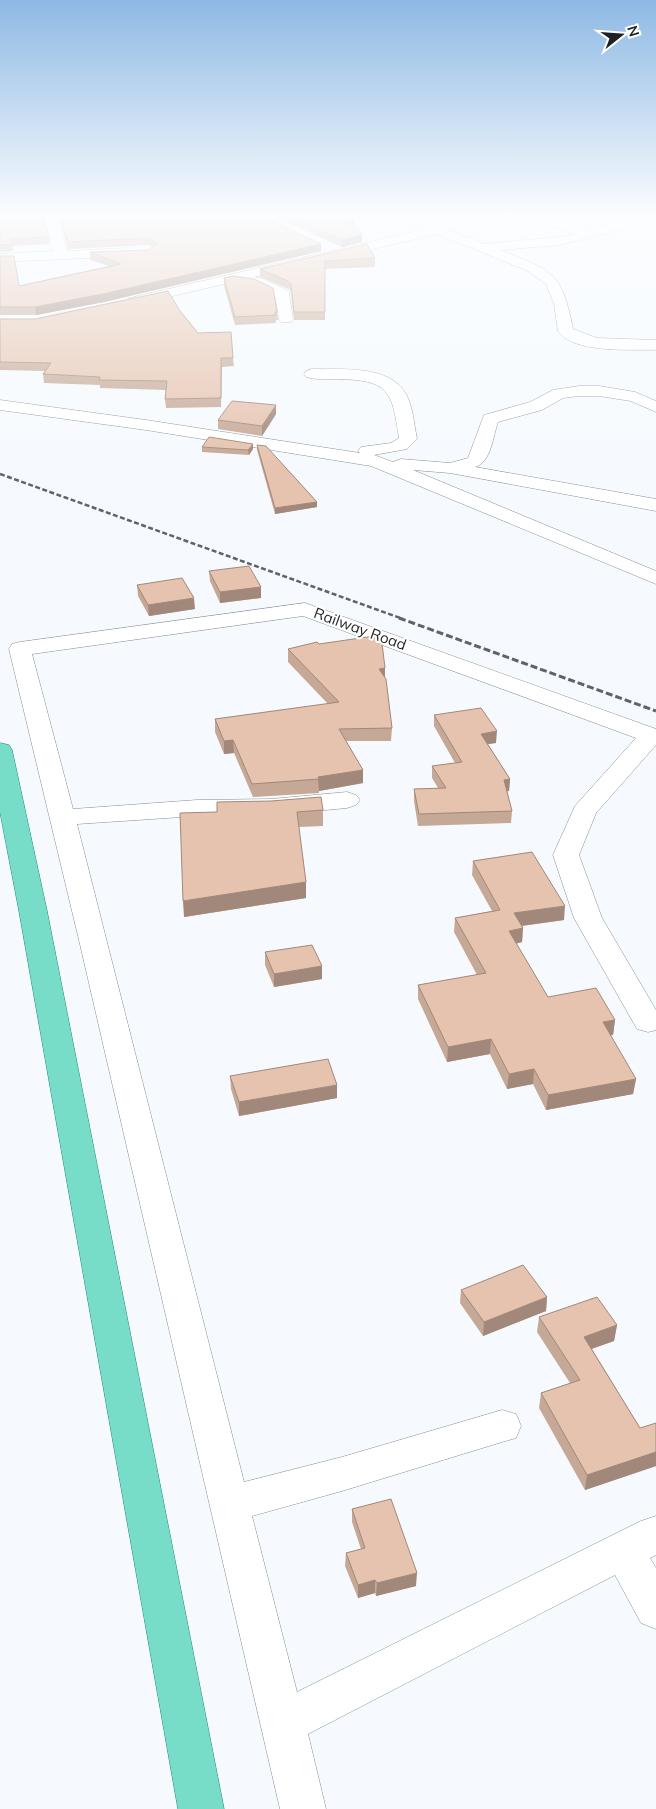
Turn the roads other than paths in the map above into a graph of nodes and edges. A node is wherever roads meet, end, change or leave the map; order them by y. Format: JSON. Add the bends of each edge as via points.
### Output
{"nodes":[{"id":1,"x":150,"y":297,"type":"edge"},
{"id":2,"x":283,"y":297,"type":"edge"},
{"id":3,"x":558,"y":297,"type":"edge"},
{"id":4,"x":122,"y":304,"type":"edge"},
{"id":5,"x":286,"y":319,"type":"dead end"},
{"id":6,"x":656,"y":345,"type":"edge"},
{"id":7,"x":312,"y":374,"type":"dead end"},
{"id":8,"x":0,"y":405,"type":"edge"},
{"id":9,"x":656,"y":407,"type":"edge"},
{"id":10,"x":340,"y":454,"type":"junction"},
{"id":11,"x":375,"y":461,"type":"junction"},
{"id":12,"x":450,"y":468,"type":"junction"},
{"id":13,"x":656,"y":505,"type":"edge"},
{"id":14,"x":656,"y":578,"type":"edge"},
{"id":15,"x":654,"y":736,"type":"edge"},
{"id":16,"x":0,"y":750,"type":"edge"},
{"id":17,"x":347,"y":800,"type":"dead end"},
{"id":18,"x":62,"y":817,"type":"junction"},
{"id":19,"x":648,"y":1022,"type":"dead end"},
{"id":20,"x":502,"y":1426,"type":"dead end"},
{"id":21,"x":229,"y":1504,"type":"junction"},
{"id":22,"x":640,"y":1543,"type":"edge"},
{"id":23,"x":656,"y":1609,"type":"edge"},
{"id":24,"x":282,"y":1723,"type":"junction"},
{"id":25,"x":201,"y":1809,"type":"edge"},
{"id":26,"x":303,"y":1809,"type":"edge"}],
"edges":[{"from":1,"to":4,"type":"street"},
{"from":2,"to":5,"type":"street"},
{"from":3,"to":6,"type":"street","via":[[566,331],[576,338],[598,343]]},
{"from":7,"to":10,"type":"street","via":[[379,379],[398,394],[408,439],[406,443]]},
{"from":8,"to":10,"type":"street"},
{"from":9,"to":12,"type":"street","via":[[635,397],[599,392],[559,393],[536,406],[490,419],[478,458]]},
{"from":10,"to":11,"type":"street"},
{"from":11,"to":12,"type":"street"},
{"from":11,"to":14,"type":"street"},
{"from":12,"to":13,"type":"street"},
{"from":15,"to":18,"type":"street","name":"Railway Road","via":[[305,610],[20,649]]},
{"from":15,"to":19,"type":"street","via":[[584,811],[566,855],[588,918]]},
{"from":16,"to":25,"type":"main road"},
{"from":17,"to":18,"type":"street"},
{"from":18,"to":21,"type":"street"},
{"from":20,"to":21,"type":"street"},
{"from":21,"to":24,"type":"street"},
{"from":22,"to":23,"type":"street"},
{"from":22,"to":24,"type":"street"},
{"from":24,"to":26,"type":"street"}]}
